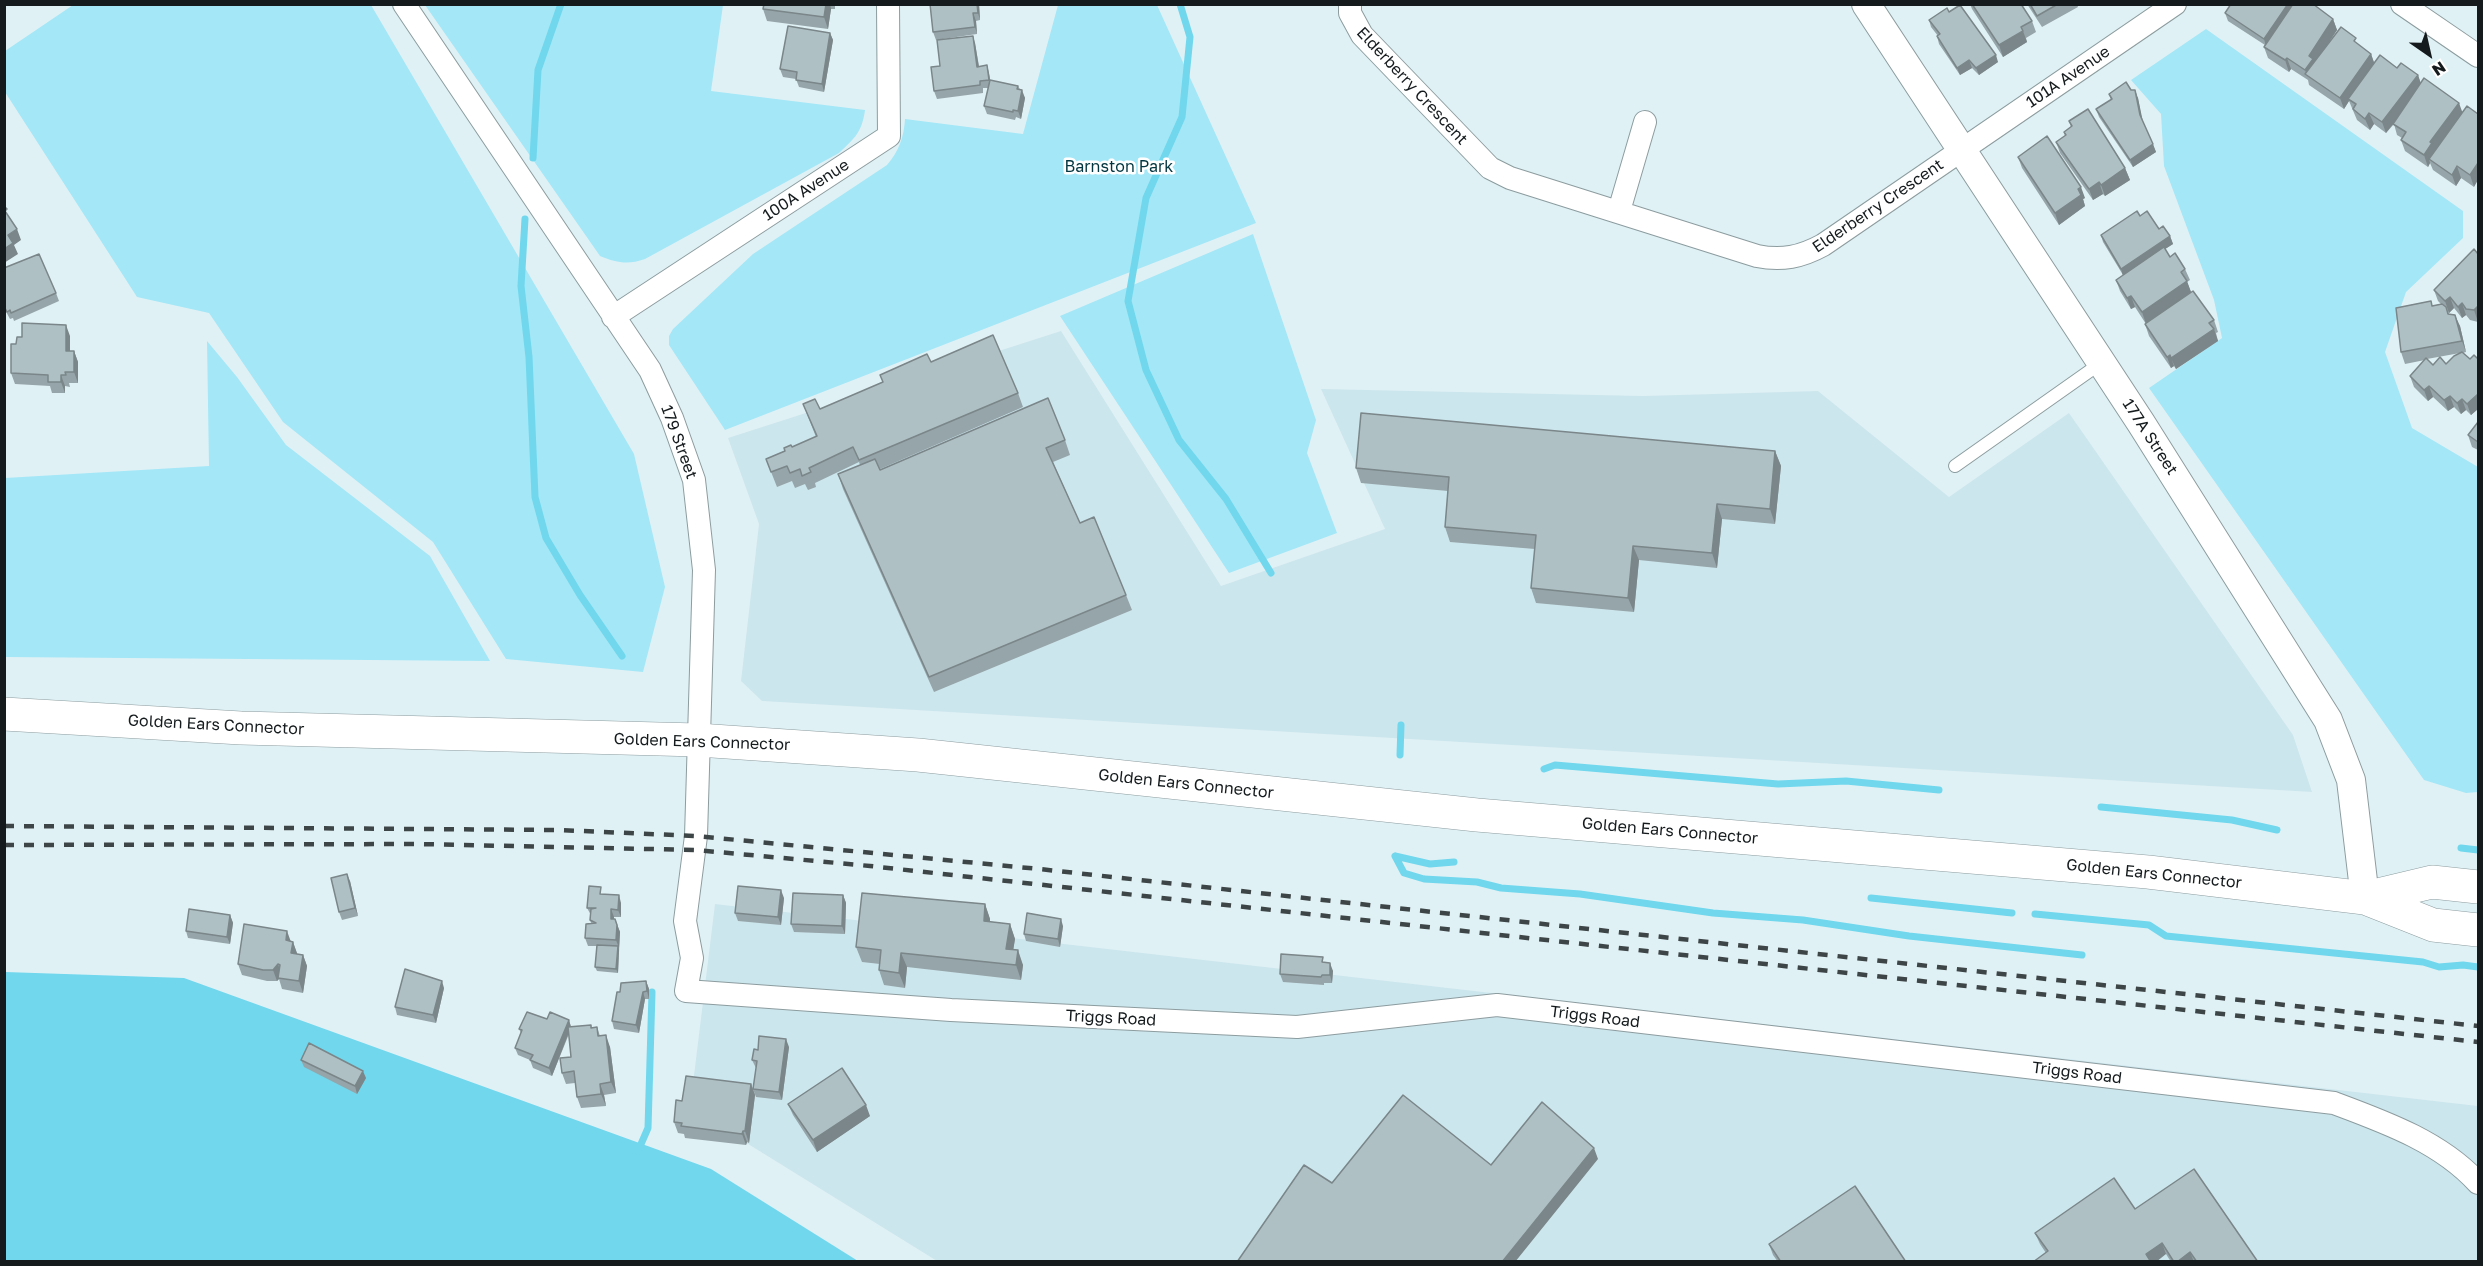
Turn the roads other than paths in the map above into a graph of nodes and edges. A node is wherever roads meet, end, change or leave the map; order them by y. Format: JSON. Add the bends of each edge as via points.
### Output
{"nodes":[{"id":1,"x":404,"y":4,"type":"edge"},
{"id":2,"x":888,"y":4,"type":"edge"},
{"id":3,"x":1350,"y":4,"type":"edge"},
{"id":4,"x":1866,"y":4,"type":"edge"},
{"id":5,"x":2175,"y":4,"type":"edge"},
{"id":6,"x":2402,"y":4,"type":"edge"},
{"id":7,"x":2478,"y":56,"type":"edge"},
{"id":8,"x":1645,"y":122,"type":"dead end"},
{"id":9,"x":1962,"y":149,"type":"junction"},
{"id":10,"x":1619,"y":211,"type":"junction"},
{"id":11,"x":614,"y":317,"type":"junction"},
{"id":12,"x":2101,"y":363,"type":"junction"},
{"id":13,"x":1955,"y":466,"type":"dead end"},
{"id":14,"x":4,"y":714,"type":"edge"},
{"id":15,"x":698,"y":740,"type":"junction"},
{"id":16,"x":2478,"y":887,"type":"edge"},
{"id":17,"x":2365,"y":898,"type":"junction"},
{"id":18,"x":2478,"y":930,"type":"edge"},
{"id":19,"x":686,"y":991,"type":"joint"},
{"id":20,"x":2478,"y":1183,"type":"edge"}],
"edges":[{"from":1,"to":11,"type":"street","name":"179 Street"},
{"from":2,"to":11,"type":"street","name":"100A Avenue","via":[[889,136]]},
{"from":3,"to":10,"type":"street","name":"Elderberry Crescent","via":[[1350,13],[1362,35],[1483,163],[1510,178]]},
{"from":4,"to":9,"type":"street","name":"177A Street"},
{"from":5,"to":9,"type":"street","name":"101A Avenue"},
{"from":6,"to":7,"type":"street"},
{"from":8,"to":10,"type":"street"},
{"from":9,"to":10,"type":"street","name":"Elderberry Crescent","via":[[1823,244],[1791,258],[1757,256]]},
{"from":9,"to":12,"type":"street","name":"177A Street"},
{"from":11,"to":15,"type":"street","name":"179 Street","via":[[650,370],[694,480],[704,570]]},
{"from":12,"to":13,"type":"lane"},
{"from":12,"to":17,"type":"street","name":"177A Street","via":[[2328,720],[2351,780]]},
{"from":14,"to":15,"type":"main road","name":"Golden Ears Connector","via":[[241,728]]},
{"from":15,"to":17,"type":"main road","name":"Golden Ears Connector","via":[[918,755],[1477,815],[2148,872]]},
{"from":15,"to":19,"type":"street","name":"179 Street","via":[[696,850],[685,921],[692,958]]},
{"from":16,"to":17,"type":"main road","name":"Golden Ears Connector","via":[[2432,882]]},
{"from":17,"to":18,"type":"main road","name":"Golden Ears Connector","via":[[2433,925]]},
{"from":19,"to":20,"type":"street","name":"Triggs Road","via":[[1298,1028],[1497,1005],[2334,1103],[2402,1128],[2465,1169]]}]}
